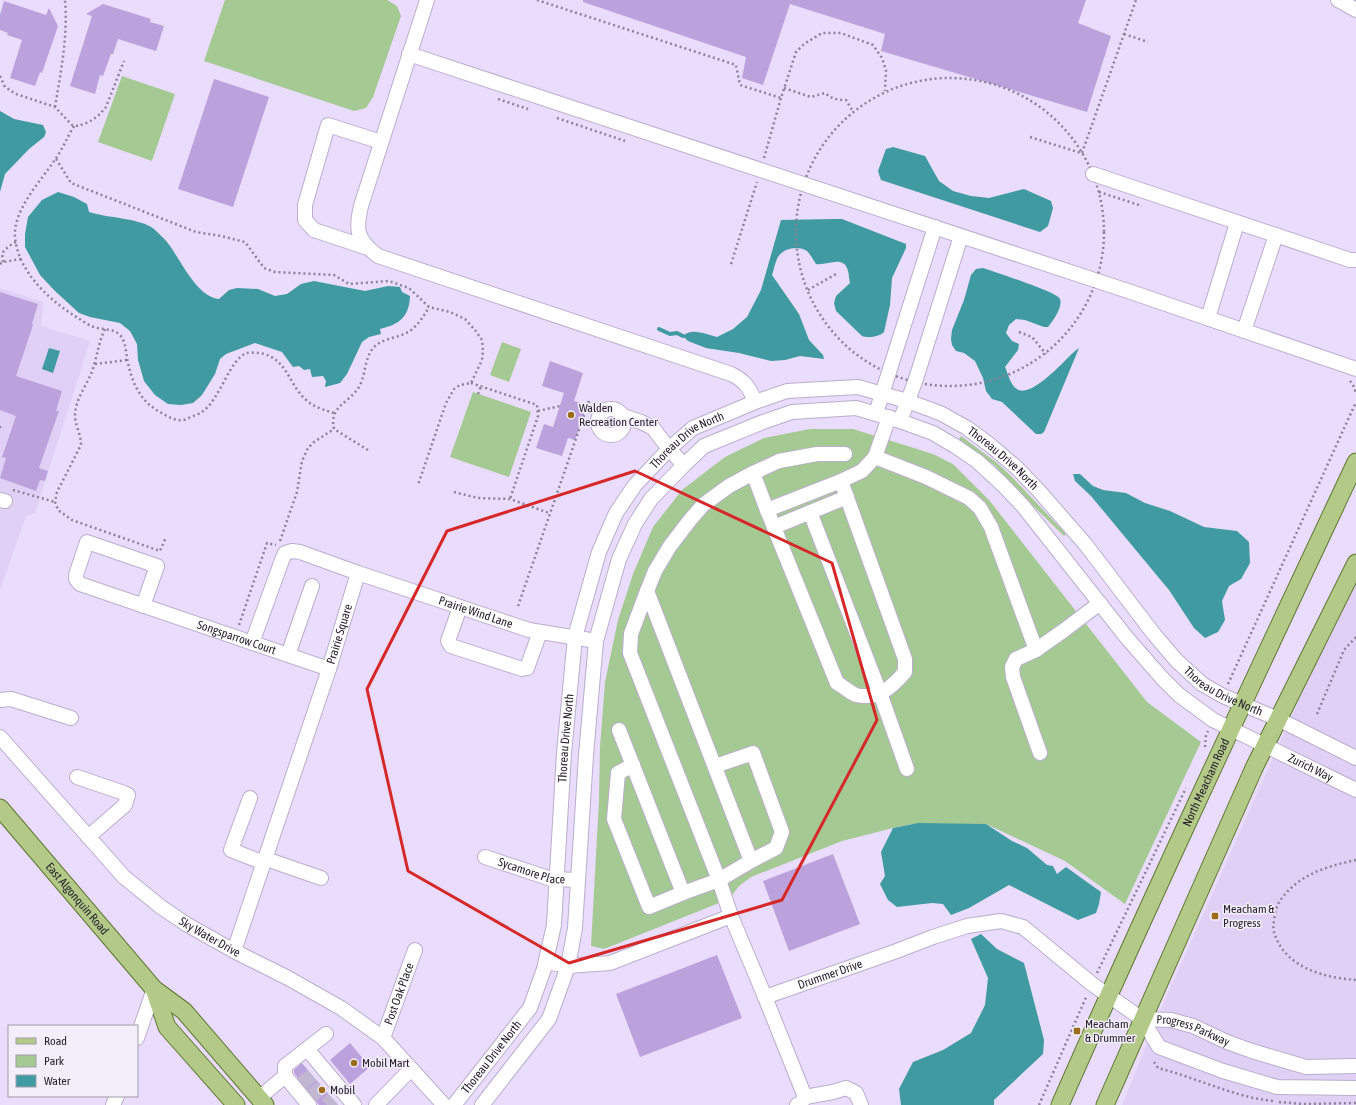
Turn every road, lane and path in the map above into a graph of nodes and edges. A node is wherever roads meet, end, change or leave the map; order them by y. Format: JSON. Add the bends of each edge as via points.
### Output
{"nodes":[{"id":1,"x":65,"y":0,"type":"edge"},
{"id":2,"x":427,"y":0,"type":"edge"},
{"id":3,"x":537,"y":0,"type":"edge"},
{"id":4,"x":1136,"y":0,"type":"edge"},
{"id":5,"x":1338,"y":0,"type":"edge"},
{"id":6,"x":1356,"y":10,"type":"edge"},
{"id":7,"x":1124,"y":34,"type":"junction"},
{"id":8,"x":1148,"y":42,"type":"dead end"},
{"id":9,"x":409,"y":54,"type":"junction"},
{"id":10,"x":124,"y":61,"type":"dead end"},
{"id":11,"x":0,"y":76,"type":"edge"},
{"id":12,"x":784,"y":88,"type":"junction"},
{"id":13,"x":886,"y":91,"type":"junction"},
{"id":14,"x":55,"y":107,"type":"junction"},
{"id":15,"x":852,"y":110,"type":"junction"},
{"id":16,"x":74,"y":126,"type":"junction"},
{"id":17,"x":1030,"y":137,"type":"dead end"},
{"id":18,"x":381,"y":142,"type":"junction"},
{"id":19,"x":1082,"y":154,"type":"junction"},
{"id":20,"x":56,"y":159,"type":"junction"},
{"id":21,"x":1093,"y":174,"type":"junction"},
{"id":22,"x":803,"y":184,"type":"junction"},
{"id":23,"x":1238,"y":222,"type":"junction"},
{"id":24,"x":934,"y":227,"type":"junction"},
{"id":25,"x":1276,"y":235,"type":"junction"},
{"id":26,"x":961,"y":236,"type":"junction"},
{"id":27,"x":16,"y":242,"type":"junction"},
{"id":28,"x":368,"y":248,"type":"junction"},
{"id":29,"x":21,"y":259,"type":"junction"},
{"id":30,"x":1356,"y":260,"type":"edge"},
{"id":31,"x":2,"y":263,"type":"edge"},
{"id":32,"x":836,"y":274,"type":"dead end"},
{"id":33,"x":1096,"y":281,"type":"junction"},
{"id":34,"x":808,"y":290,"type":"junction"},
{"id":35,"x":430,"y":307,"type":"junction"},
{"id":36,"x":1208,"y":318,"type":"junction"},
{"id":37,"x":106,"y":329,"type":"junction"},
{"id":38,"x":1244,"y":331,"type":"junction"},
{"id":39,"x":1019,"y":332,"type":"dead end"},
{"id":40,"x":1046,"y":354,"type":"junction"},
{"id":41,"x":128,"y":360,"type":"junction"},
{"id":42,"x":95,"y":364,"type":"junction"},
{"id":43,"x":1356,"y":370,"type":"edge"},
{"id":44,"x":889,"y":373,"type":"junction"},
{"id":45,"x":471,"y":382,"type":"junction"},
{"id":46,"x":914,"y":382,"type":"junction"},
{"id":47,"x":481,"y":386,"type":"junction"},
{"id":48,"x":478,"y":394,"type":"dead end"},
{"id":49,"x":882,"y":394,"type":"junction"},
{"id":50,"x":589,"y":401,"type":"dead end"},
{"id":51,"x":907,"y":401,"type":"junction"},
{"id":52,"x":755,"y":402,"type":"junction"},
{"id":53,"x":1356,"y":402,"type":"edge"},
{"id":54,"x":560,"y":406,"type":"dead end"},
{"id":55,"x":538,"y":411,"type":"junction"},
{"id":56,"x":334,"y":413,"type":"junction"},
{"id":57,"x":623,"y":416,"type":"dead end"},
{"id":58,"x":888,"y":417,"type":"junction"},
{"id":59,"x":0,"y":426,"type":"edge"},
{"id":60,"x":334,"y":429,"type":"junction"},
{"id":61,"x":0,"y":431,"type":"edge"},
{"id":62,"x":669,"y":449,"type":"junction"},
{"id":63,"x":368,"y":450,"type":"dead end"},
{"id":64,"x":845,"y":454,"type":"dead end"},
{"id":65,"x":875,"y":457,"type":"junction"},
{"id":66,"x":1356,"y":462,"type":"edge"},
{"id":67,"x":684,"y":465,"type":"junction"},
{"id":68,"x":753,"y":473,"type":"junction"},
{"id":69,"x":841,"y":481,"type":"junction"},
{"id":70,"x":418,"y":485,"type":"dead end"},
{"id":71,"x":454,"y":492,"type":"dead end"},
{"id":72,"x":4,"y":496,"type":"edge"},
{"id":73,"x":847,"y":497,"type":"junction"},
{"id":74,"x":510,"y":499,"type":"junction"},
{"id":75,"x":55,"y":502,"type":"junction"},
{"id":76,"x":767,"y":510,"type":"junction"},
{"id":77,"x":810,"y":512,"type":"junction"},
{"id":78,"x":549,"y":513,"type":"junction"},
{"id":79,"x":774,"y":527,"type":"junction"},
{"id":80,"x":166,"y":537,"type":"dead end"},
{"id":81,"x":1356,"y":563,"type":"edge"},
{"id":82,"x":358,"y":573,"type":"junction"},
{"id":83,"x":312,"y":586,"type":"dead end"},
{"id":84,"x":647,"y":591,"type":"junction"},
{"id":85,"x":1100,"y":603,"type":"junction"},
{"id":86,"x":143,"y":606,"type":"junction"},
{"id":87,"x":518,"y":606,"type":"dead end"},
{"id":88,"x":460,"y":607,"type":"junction"},
{"id":89,"x":540,"y":632,"type":"junction"},
{"id":90,"x":235,"y":637,"type":"junction"},
{"id":91,"x":575,"y":637,"type":"junction"},
{"id":92,"x":1356,"y":638,"type":"edge"},
{"id":93,"x":596,"y":641,"type":"junction"},
{"id":94,"x":252,"y":643,"type":"junction"},
{"id":95,"x":1036,"y":650,"type":"junction"},
{"id":96,"x":288,"y":655,"type":"junction"},
{"id":97,"x":329,"y":669,"type":"junction"},
{"id":98,"x":1232,"y":676,"type":"dead end"},
{"id":99,"x":880,"y":693,"type":"junction"},
{"id":100,"x":0,"y":700,"type":"edge"},
{"id":101,"x":1242,"y":704,"type":"junction"},
{"id":102,"x":1317,"y":714,"type":"dead end"},
{"id":103,"x":71,"y":718,"type":"dead end"},
{"id":104,"x":1278,"y":719,"type":"junction"},
{"id":105,"x":1231,"y":729,"type":"junction"},
{"id":106,"x":619,"y":730,"type":"dead end"},
{"id":107,"x":1206,"y":735,"type":"dead end"},
{"id":108,"x":0,"y":737,"type":"edge"},
{"id":109,"x":1265,"y":745,"type":"junction"},
{"id":110,"x":1040,"y":753,"type":"dead end"},
{"id":111,"x":1202,"y":754,"type":"dead end"},
{"id":112,"x":1356,"y":758,"type":"edge"},
{"id":113,"x":633,"y":765,"type":"junction"},
{"id":114,"x":715,"y":766,"type":"junction"},
{"id":115,"x":907,"y":769,"type":"dead end"},
{"id":116,"x":77,"y":778,"type":"dead end"},
{"id":117,"x":1189,"y":782,"type":"dead end"},
{"id":118,"x":1356,"y":790,"type":"edge"},
{"id":119,"x":250,"y":798,"type":"dead end"},
{"id":120,"x":0,"y":808,"type":"edge"},
{"id":121,"x":88,"y":837,"type":"junction"},
{"id":122,"x":485,"y":858,"type":"dead end"},
{"id":123,"x":1356,"y":860,"type":"edge"},
{"id":124,"x":265,"y":861,"type":"junction"},
{"id":125,"x":751,"y":861,"type":"junction"},
{"id":126,"x":321,"y":878,"type":"dead end"},
{"id":127,"x":557,"y":879,"type":"junction"},
{"id":128,"x":578,"y":880,"type":"junction"},
{"id":129,"x":719,"y":880,"type":"junction"},
{"id":130,"x":683,"y":893,"type":"junction"},
{"id":131,"x":731,"y":916,"type":"junction"},
{"id":132,"x":415,"y":950,"type":"dead end"},
{"id":133,"x":234,"y":951,"type":"junction"},
{"id":134,"x":1104,"y":957,"type":"dead end"},
{"id":135,"x":546,"y":962,"type":"junction"},
{"id":136,"x":568,"y":966,"type":"junction"},
{"id":137,"x":1356,"y":980,"type":"edge"},
{"id":138,"x":154,"y":989,"type":"junction"},
{"id":139,"x":1108,"y":996,"type":"junction"},
{"id":140,"x":765,"y":997,"type":"junction"},
{"id":141,"x":1077,"y":1017,"type":"dead end"},
{"id":142,"x":1142,"y":1019,"type":"junction"},
{"id":143,"x":326,"y":1034,"type":"dead end"},
{"id":144,"x":138,"y":1035,"type":"edge"},
{"id":145,"x":383,"y":1038,"type":"junction"},
{"id":146,"x":306,"y":1049,"type":"junction"},
{"id":147,"x":1356,"y":1066,"type":"edge"},
{"id":148,"x":411,"y":1069,"type":"junction"},
{"id":149,"x":285,"y":1076,"type":"junction"},
{"id":150,"x":1356,"y":1088,"type":"edge"},
{"id":151,"x":309,"y":1101,"type":"edge"},
{"id":152,"x":262,"y":1102,"type":"edge"},
{"id":153,"x":801,"y":1103,"type":"edge"},
{"id":154,"x":236,"y":1105,"type":"edge"},
{"id":155,"x":354,"y":1105,"type":"edge"},
{"id":156,"x":376,"y":1105,"type":"edge"},
{"id":157,"x":444,"y":1105,"type":"edge"},
{"id":158,"x":454,"y":1105,"type":"edge"},
{"id":159,"x":482,"y":1105,"type":"edge"},
{"id":160,"x":861,"y":1105,"type":"edge"},
{"id":161,"x":1039,"y":1105,"type":"edge"},
{"id":162,"x":1060,"y":1105,"type":"edge"},
{"id":163,"x":1105,"y":1105,"type":"edge"}],
"edges":[{"from":1,"to":14,"type":"path","via":[[63,60]]},
{"from":2,"to":9,"type":"street"},
{"from":3,"to":12,"type":"path","via":[[736,65],[740,85],[781,98]]},
{"from":4,"to":7,"type":"path"},
{"from":5,"to":6,"type":"street"},
{"from":7,"to":8,"type":"path"},
{"from":7,"to":19,"type":"path"},
{"from":9,"to":18,"type":"street"},
{"from":9,"to":22,"type":"street"},
{"from":10,"to":16,"type":"path","via":[[106,107],[89,122]]},
{"from":11,"to":14,"type":"path","via":[[5,87],[16,94]]},
{"from":12,"to":13,"type":"path","via":[[796,52],[822,32],[841,33],[873,45],[886,70]]},
{"from":12,"to":15,"type":"path","via":[[811,97],[825,93],[837,100],[846,100]]},
{"from":13,"to":15,"type":"path"},
{"from":13,"to":19,"type":"path","via":[[894,87],[940,78],[973,79],[1000,87],[1038,103],[1067,133]]},
{"from":14,"to":16,"type":"path"},
{"from":15,"to":22,"type":"path","via":[[830,132],[811,161]]},
{"from":16,"to":20,"type":"path"},
{"from":17,"to":19,"type":"path"},
{"from":18,"to":28,"type":"street","via":[[357,223],[359,234]]},
{"from":18,"to":28,"type":"street","via":[[328,125],[305,205],[305,220],[314,230]]},
{"from":19,"to":21,"type":"path"},
{"from":20,"to":27,"type":"path","via":[[18,216]]},
{"from":20,"to":35,"type":"path","via":[[71,184],[196,232],[245,242],[264,268],[275,272],[334,275],[349,284],[389,281],[409,288]]},
{"from":21,"to":23,"type":"street"},
{"from":21,"to":33,"type":"path","via":[[1098,184],[1103,220],[1102,258]]},
{"from":22,"to":24,"type":"street"},
{"from":22,"to":34,"type":"path","via":[[796,238]]},
{"from":23,"to":25,"type":"street"},
{"from":23,"to":36,"type":"street"},
{"from":24,"to":26,"type":"street"},
{"from":24,"to":44,"type":"street"},
{"from":25,"to":30,"type":"street"},
{"from":25,"to":38,"type":"street"},
{"from":26,"to":33,"type":"street"},
{"from":26,"to":46,"type":"street"},
{"from":27,"to":29,"type":"path"},
{"from":27,"to":31,"type":"path","via":[[2,253]]},
{"from":28,"to":52,"type":"street","via":[[378,256],[731,374],[744,382]]},
{"from":29,"to":31,"type":"path"},
{"from":29,"to":37,"type":"path","via":[[24,267],[40,287],[63,309],[94,327]]},
{"from":32,"to":34,"type":"path"},
{"from":33,"to":36,"type":"street"},
{"from":33,"to":40,"type":"path","via":[[1075,323],[1063,340]]},
{"from":34,"to":44,"type":"path","via":[[829,328],[863,359]]},
{"from":35,"to":45,"type":"path","via":[[450,312],[465,320],[482,340],[482,360]]},
{"from":35,"to":56,"type":"path","via":[[409,332],[375,346],[370,352],[360,386]]},
{"from":36,"to":38,"type":"street"},
{"from":37,"to":41,"type":"path","via":[[119,334]]},
{"from":37,"to":42,"type":"path","via":[[99,344]]},
{"from":38,"to":43,"type":"street"},
{"from":39,"to":40,"type":"path","via":[[1032,338]]},
{"from":40,"to":46,"type":"path","via":[[1014,372],[982,384],[958,387]]},
{"from":41,"to":42,"type":"path"},
{"from":41,"to":56,"type":"path","via":[[130,374],[145,401],[153,409],[172,419],[183,420],[202,413],[218,395],[239,358],[248,353],[261,353],[274,358],[283,366],[304,398],[312,405]]},
{"from":42,"to":75,"type":"path","via":[[77,404],[75,417],[81,445],[57,492]]},
{"from":44,"to":49,"type":"street"},
{"from":45,"to":47,"type":"path"},
{"from":45,"to":70,"type":"path","via":[[454,389],[446,402]]},
{"from":46,"to":51,"type":"street"},
{"from":47,"to":48,"type":"path"},
{"from":47,"to":55,"type":"path","via":[[537,406]]},
{"from":49,"to":51,"type":"street","name":"Thoreau Drive North"},
{"from":49,"to":52,"type":"street","name":"Thoreau Drive North","via":[[858,386],[825,388],[787,391]]},
{"from":49,"to":58,"type":"street"},
{"from":50,"to":78,"type":"path"},
{"from":51,"to":58,"type":"street"},
{"from":51,"to":101,"type":"street","name":"Thoreau Drive North","via":[[942,414],[967,428],[1017,468],[1086,545],[1176,660],[1202,684]]},
{"from":52,"to":62,"type":"street","name":"Thoreau Drive North","via":[[693,428]]},
{"from":53,"to":98,"type":"path"},
{"from":54,"to":55,"type":"path"},
{"from":55,"to":74,"type":"path"},
{"from":56,"to":60,"type":"path"},
{"from":57,"to":62,"type":"street","via":[[652,428]]},
{"from":58,"to":65,"type":"street"},
{"from":58,"to":67,"type":"street","name":"Thoreau Drive North","via":[[856,408],[792,412],[704,446]]},
{"from":58,"to":85,"type":"street","name":"Thoreau Drive North","via":[[933,433],[977,462],[1023,506]]},
{"from":59,"to":61,"type":"path"},
{"from":60,"to":63,"type":"path"},
{"from":60,"to":90,"type":"path","via":[[314,442],[302,460],[297,492],[278,545],[267,543]]},
{"from":62,"to":67,"type":"street"},
{"from":62,"to":91,"type":"street","name":"Thoreau Drive North","via":[[635,485],[616,514],[599,552]]},
{"from":64,"to":68,"type":"street","via":[[817,454],[779,461]]},
{"from":65,"to":69,"type":"street","via":[[862,471]]},
{"from":65,"to":95,"type":"street","via":[[969,498],[980,508],[991,527]]},
{"from":66,"to":101,"type":"main road","name":"North Meacham Road"},
{"from":67,"to":93,"type":"street","name":"Thoreau Drive North","via":[[652,499],[635,524],[619,559]]},
{"from":68,"to":76,"type":"street"},
{"from":68,"to":84,"type":"street","via":[[703,505],[670,546]]},
{"from":69,"to":73,"type":"street"},
{"from":69,"to":76,"type":"street"},
{"from":71,"to":74,"type":"path","via":[[478,498]]},
{"from":72,"to":75,"type":"path"},
{"from":73,"to":77,"type":"street"},
{"from":73,"to":99,"type":"street","via":[[905,659],[905,672],[891,688]]},
{"from":74,"to":78,"type":"path"},
{"from":75,"to":80,"type":"path","via":[[58,510],[72,520],[160,551]]},
{"from":76,"to":79,"type":"street"},
{"from":77,"to":79,"type":"street"},
{"from":77,"to":99,"type":"street"},
{"from":78,"to":87,"type":"path"},
{"from":79,"to":99,"type":"street","via":[[837,683],[855,694],[873,696]]},
{"from":81,"to":104,"type":"main road"},
{"from":82,"to":88,"type":"street","name":"Prairie Wind Lane"},
{"from":82,"to":94,"type":"street","via":[[300,552],[285,553]]},
{"from":82,"to":97,"type":"street","name":"Prairie Square"},
{"from":83,"to":96,"type":"street"},
{"from":84,"to":114,"type":"street"},
{"from":84,"to":129,"type":"street","via":[[631,634],[630,653]]},
{"from":85,"to":95,"type":"street"},
{"from":85,"to":105,"type":"street","name":"Thoreau Drive North","via":[[1127,638],[1179,695],[1213,720]]},
{"from":86,"to":86,"type":"street","name":"Songsparrow Court","via":[[157,566],[87,542],[76,576],[77,582]]},
{"from":86,"to":90,"type":"street","name":"Songsparrow Court"},
{"from":88,"to":89,"type":"street","name":"Prairie Wind Lane"},
{"from":88,"to":89,"type":"street","via":[[448,641],[451,646],[522,669],[527,668]]},
{"from":89,"to":91,"type":"street","name":"Prairie Wind Lane"},
{"from":90,"to":94,"type":"street","name":"Songsparrow Court"},
{"from":91,"to":93,"type":"street","name":"Prairie Wind Lane"},
{"from":91,"to":127,"type":"street","name":"Thoreau Drive North","via":[[564,753]]},
{"from":92,"to":102,"type":"path","via":[[1344,650]]},
{"from":93,"to":128,"type":"street","name":"Thoreau Drive North"},
{"from":94,"to":96,"type":"street","name":"Songsparrow Court"},
{"from":95,"to":110,"type":"street","via":[[1016,660],[1012,667],[1013,677]]},
{"from":96,"to":97,"type":"street","name":"Songsparrow Court"},
{"from":97,"to":124,"type":"street","name":"Prairie Square"},
{"from":99,"to":115,"type":"street"},
{"from":100,"to":103,"type":"street","via":[[11,699]]},
{"from":101,"to":104,"type":"street","name":"Thoreau Drive North"},
{"from":101,"to":105,"type":"main road","name":"North Meacham Road"},
{"from":104,"to":109,"type":"main road"},
{"from":104,"to":112,"type":"street"},
{"from":105,"to":109,"type":"street","name":"Thoreau Drive North"},
{"from":105,"to":139,"type":"main road","name":"North Meacham Road"},
{"from":106,"to":113,"type":"street"},
{"from":107,"to":111,"type":"path","via":[[1206,747]]},
{"from":108,"to":121,"type":"street","name":"Sky Water Drive"},
{"from":109,"to":118,"type":"street","name":"Zurich Way"},
{"from":109,"to":142,"type":"main road"},
{"from":113,"to":130,"type":"street"},
{"from":113,"to":130,"type":"street","via":[[618,772],[614,819],[649,907]]},
{"from":114,"to":125,"type":"street"},
{"from":114,"to":125,"type":"street","via":[[753,753],[782,832],[776,848]]},
{"from":116,"to":121,"type":"street","via":[[128,795],[125,805]]},
{"from":117,"to":134,"type":"path"},
{"from":119,"to":124,"type":"street","via":[[231,850]]},
{"from":120,"to":138,"type":"main road","name":"East Algonquin Road"},
{"from":121,"to":133,"type":"street","name":"Sky Water Drive","via":[[124,877],[161,907]]},
{"from":122,"to":127,"type":"street","name":"Sycamore Place"},
{"from":123,"to":137,"type":"path","via":[[1330,866],[1298,882],[1277,906],[1273,929],[1284,952],[1294,961],[1309,970]]},
{"from":124,"to":126,"type":"street"},
{"from":124,"to":133,"type":"street"},
{"from":125,"to":129,"type":"street"},
{"from":127,"to":128,"type":"street","name":"Sycamore Place"},
{"from":127,"to":135,"type":"street","name":"Thoreau Drive North","via":[[554,925]]},
{"from":128,"to":136,"type":"street","name":"Thoreau Drive North","via":[[575,928]]},
{"from":129,"to":130,"type":"street"},
{"from":129,"to":131,"type":"street"},
{"from":131,"to":136,"type":"street","via":[[610,963]]},
{"from":131,"to":140,"type":"street"},
{"from":132,"to":145,"type":"street","name":"Post Oak Place"},
{"from":133,"to":145,"type":"street","name":"Sky Water Drive","via":[[341,1008]]},
{"from":135,"to":136,"type":"street"},
{"from":135,"to":158,"type":"street","name":"Thoreau Drive North","via":[[530,1008]]},
{"from":136,"to":159,"type":"street","name":"Thoreau Drive North","via":[[549,1019]]},
{"from":138,"to":144,"type":"street"},
{"from":138,"to":152,"type":"main road","name":"East Algonquin Road","via":[[184,1010]]},
{"from":138,"to":154,"type":"main road","name":"East Algonquin Road","via":[[167,1027]]},
{"from":139,"to":140,"type":"street","name":"Drummer Drive","via":[[1023,927],[1001,921],[967,926]]},
{"from":139,"to":142,"type":"street","name":"Drummer Drive"},
{"from":139,"to":162,"type":"main road","name":"North Meacham Road"},
{"from":140,"to":153,"type":"street"},
{"from":141,"to":161,"type":"path"},
{"from":142,"to":147,"type":"street","name":"Progress Parkway","via":[[1171,1020],[1193,1026],[1227,1042],[1306,1067]]},
{"from":142,"to":150,"type":"street","name":"Progress Parkway","via":[[1159,1047],[1223,1071],[1277,1087]]},
{"from":142,"to":163,"type":"main road"},
{"from":143,"to":146,"type":"street"},
{"from":145,"to":148,"type":"street","name":"Sky Water Drive"},
{"from":146,"to":149,"type":"street","via":[[285,1066]]},
{"from":146,"to":155,"type":"street","via":[[316,1070],[327,1083],[338,1095]]},
{"from":148,"to":156,"type":"street"},
{"from":148,"to":157,"type":"street","name":"Sky Water Drive"},
{"from":149,"to":151,"type":"street"},
{"from":149,"to":152,"type":"street"},
{"from":153,"to":160,"type":"street","via":[[846,1088],[856,1093]]}]}
